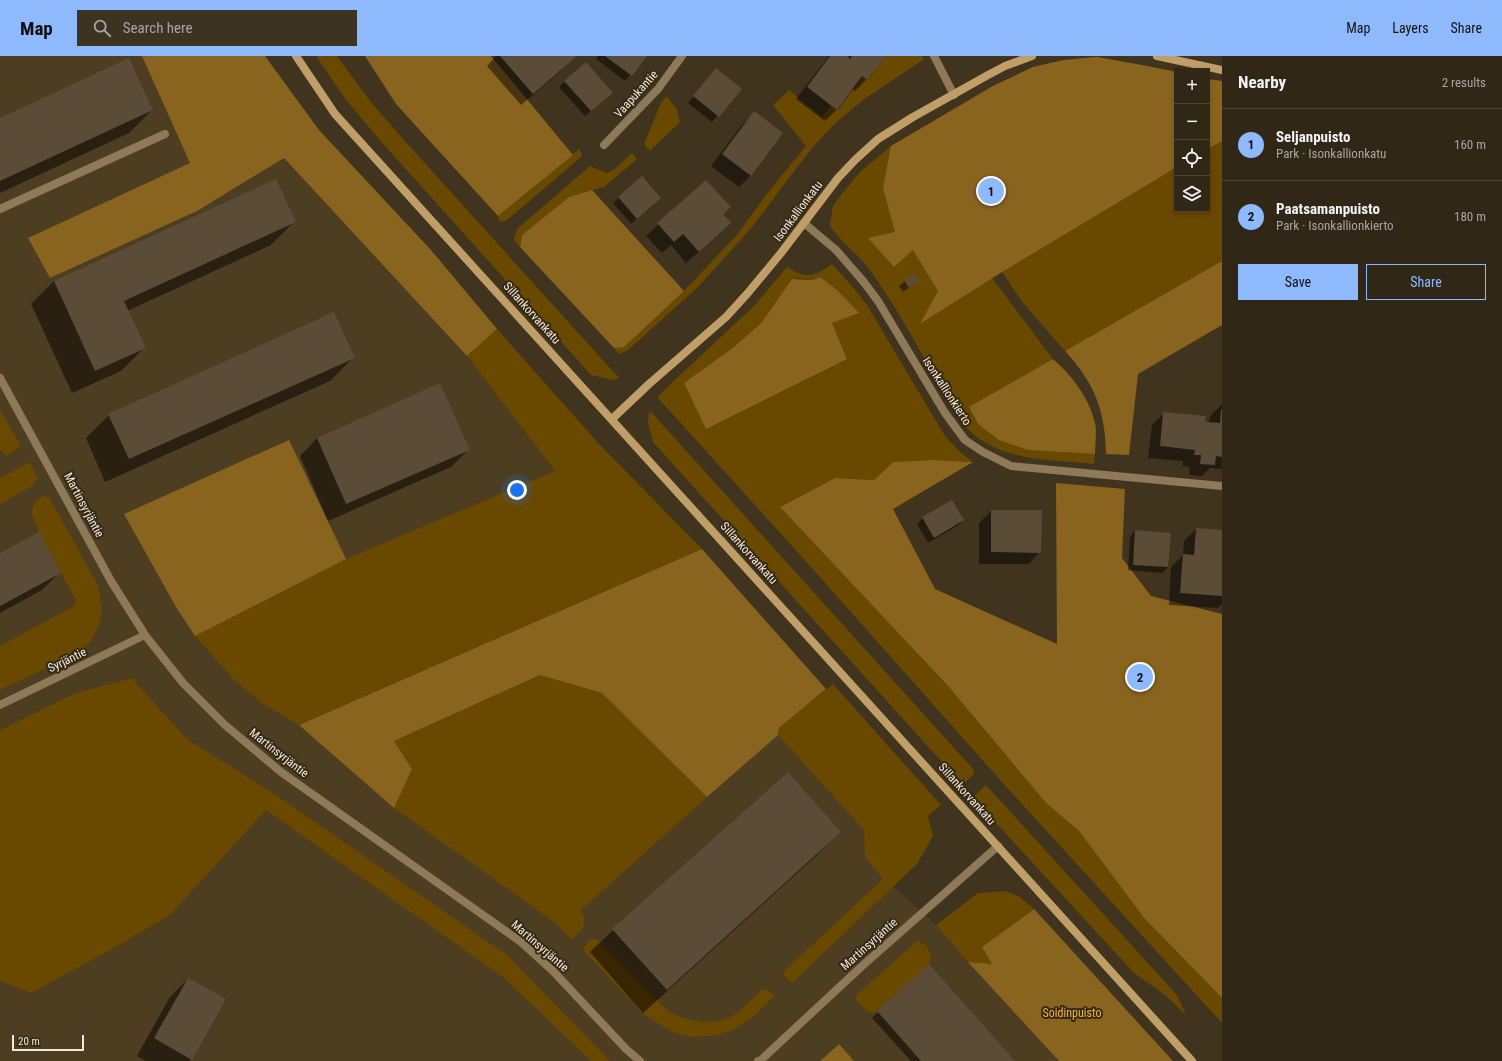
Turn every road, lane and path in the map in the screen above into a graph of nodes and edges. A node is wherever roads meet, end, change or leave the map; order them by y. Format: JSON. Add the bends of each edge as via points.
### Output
{"nodes":[{"id":1,"x":296,"y":56,"type":"edge"},
{"id":2,"x":682,"y":56,"type":"edge"},
{"id":3,"x":934,"y":56,"type":"edge"},
{"id":4,"x":1032,"y":56,"type":"edge"},
{"id":5,"x":1157,"y":56,"type":"edge"},
{"id":6,"x":1222,"y":70,"type":"edge"},
{"id":7,"x":954,"y":95,"type":"junction"},
{"id":8,"x":165,"y":134,"type":"dead end"},
{"id":9,"x":604,"y":145,"type":"dead end"},
{"id":10,"x":0,"y":209,"type":"edge"},
{"id":11,"x":804,"y":224,"type":"junction"},
{"id":12,"x":0,"y":378,"type":"edge"},
{"id":13,"x":612,"y":419,"type":"junction"},
{"id":14,"x":1222,"y":486,"type":"edge"},
{"id":15,"x":145,"y":635,"type":"junction"},
{"id":16,"x":0,"y":705,"type":"edge"},
{"id":17,"x":998,"y":846,"type":"junction"},
{"id":18,"x":640,"y":1061,"type":"edge"},
{"id":19,"x":758,"y":1061,"type":"edge"},
{"id":20,"x":1192,"y":1061,"type":"edge"}],
"edges":[{"from":1,"to":13,"type":"main road","name":"Sillankorvankatu","via":[[335,114]]},
{"from":2,"to":9,"type":"street","name":"Vaapukantie","via":[[658,89]]},
{"from":3,"to":7,"type":"street"},
{"from":4,"to":7,"type":"main road","name":"Isonkallionkatu","via":[[1005,66]]},
{"from":5,"to":6,"type":"main road"},
{"from":7,"to":11,"type":"main road","name":"Isonkallionkatu","via":[[878,139],[838,178]]},
{"from":8,"to":10,"type":"street"},
{"from":11,"to":13,"type":"main road","name":"Isonkallionkatu","via":[[726,317]]},
{"from":11,"to":14,"type":"street","name":"Isonkallionkierto","via":[[836,250],[863,281],[878,301],[945,413],[965,440],[983,452],[1011,466]]},
{"from":12,"to":15,"type":"street","name":"Martinsyrjäntie","via":[[111,581]]},
{"from":13,"to":17,"type":"main road","name":"Sillankorvankatu"},
{"from":15,"to":16,"type":"street","name":"Syrjäntie"},
{"from":15,"to":18,"type":"street","name":"Martinsyrjäntie","via":[[183,683],[225,725],[281,772],[521,942],[553,971]]},
{"from":17,"to":19,"type":"street","name":"Martinsyrjäntie"},
{"from":17,"to":20,"type":"main road","name":"Sillankorvankatu"}]}
